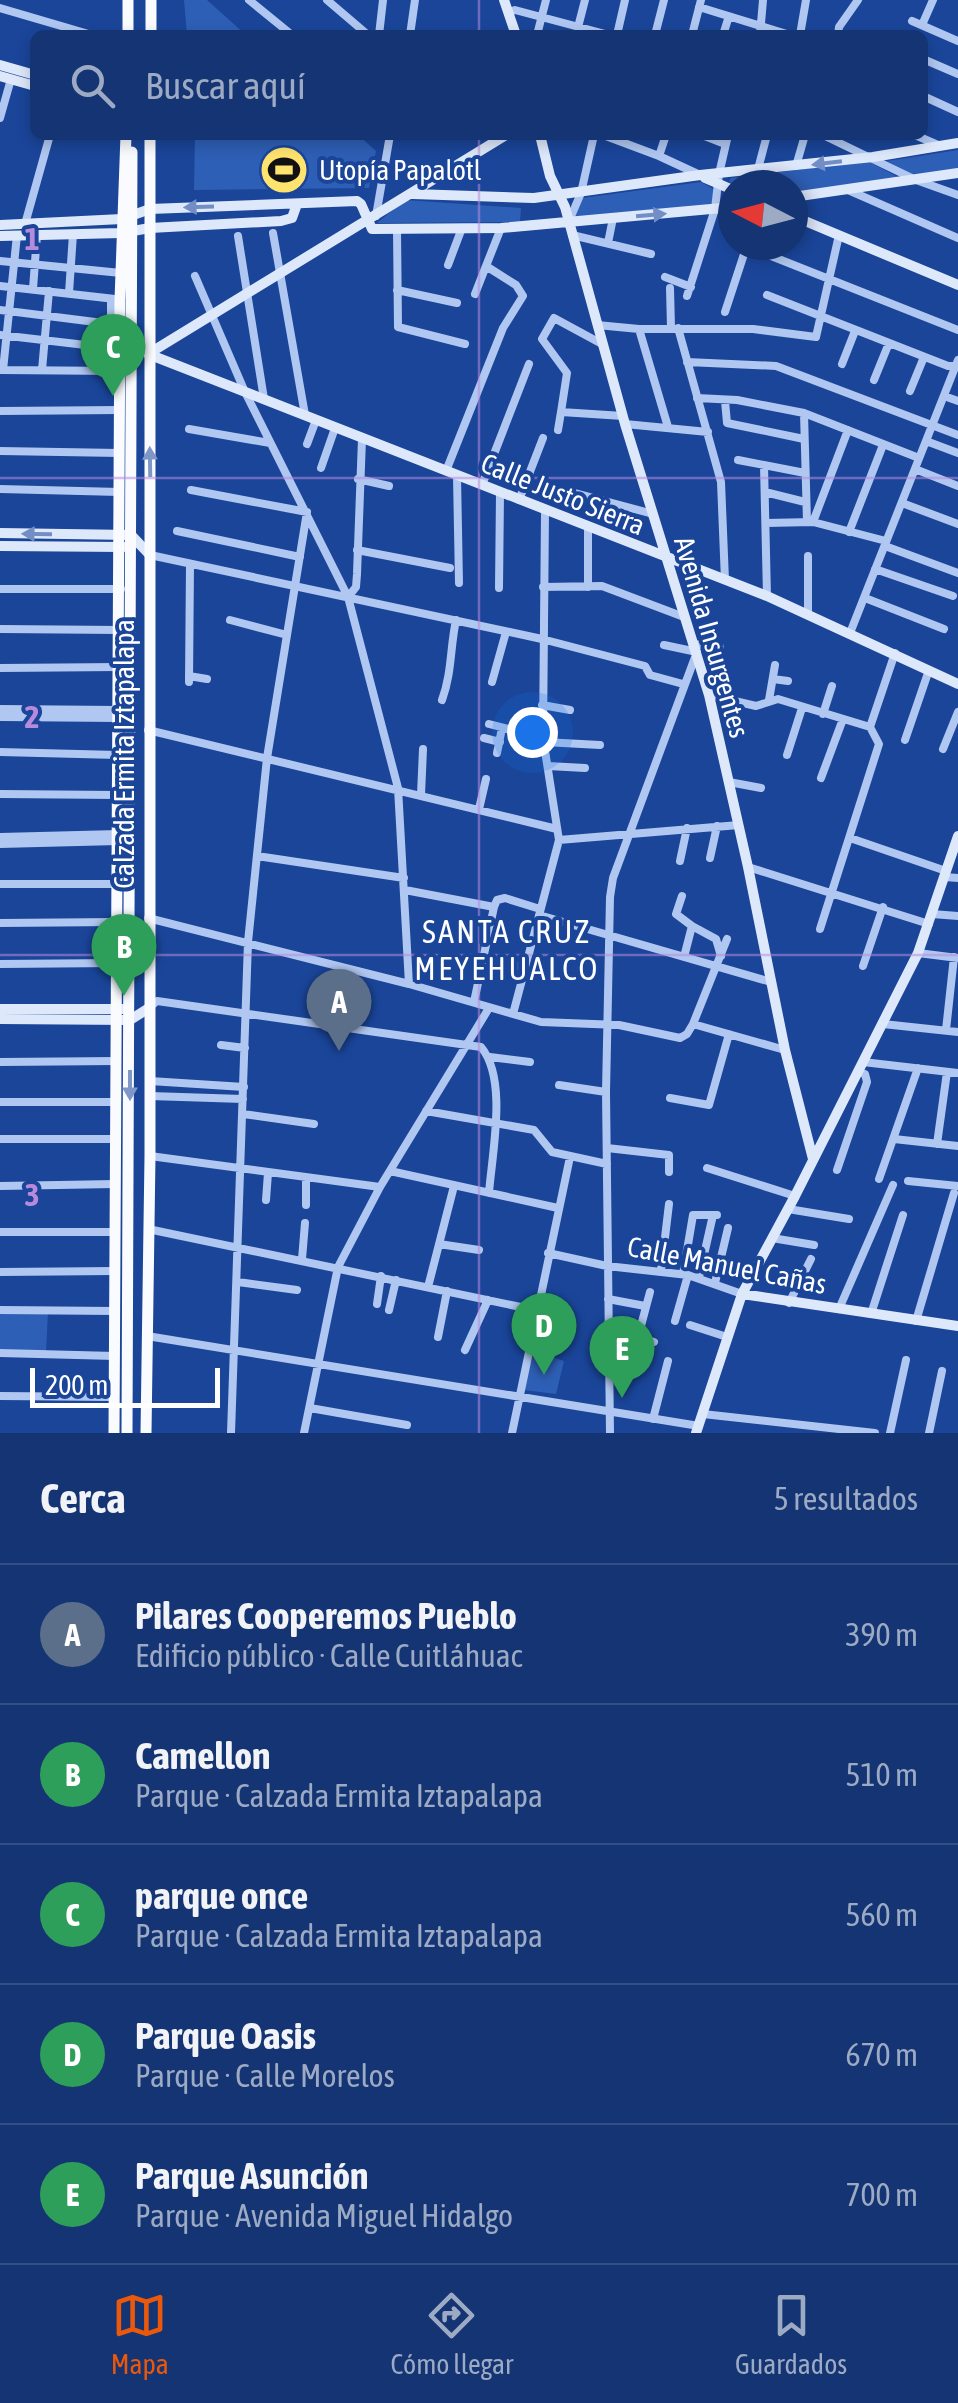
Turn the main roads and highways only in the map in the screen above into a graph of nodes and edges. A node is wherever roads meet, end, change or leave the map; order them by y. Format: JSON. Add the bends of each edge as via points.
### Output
{"nodes":[{"id":1,"x":128,"y":0,"type":"edge"},
{"id":2,"x":151,"y":0,"type":"edge"},
{"id":3,"x":128,"y":30,"type":"edge"},
{"id":4,"x":151,"y":30,"type":"edge"},
{"id":5,"x":129,"y":140,"type":"edge"},
{"id":6,"x":150,"y":140,"type":"edge"},
{"id":7,"x":127,"y":224,"type":"junction"},
{"id":8,"x":128,"y":542,"type":"junction"},
{"id":9,"x":124,"y":1014,"type":"junction"},
{"id":10,"x":114,"y":1433,"type":"edge"},
{"id":11,"x":128,"y":1433,"type":"edge"},
{"id":12,"x":146,"y":1433,"type":"edge"}],
"edges":[{"from":1,"to":3,"type":"main road"},
{"from":2,"to":4,"type":"main road"},
{"from":5,"to":7,"type":"main road","name":"Calzada Ermita Iztapalapa"},
{"from":12,"to":6,"type":"main road","name":"Calzada Ermita Iztapalapa","one_way":true},
{"from":7,"to":8,"type":"main road","name":"Calzada Ermita Iztapalapa"},
{"from":7,"to":8,"type":"main road","name":"Calzada Ermita Iztapalapa","via":[[116,299],[120,492]]},
{"from":8,"to":9,"type":"main road","name":"Calzada Ermita Iztapalapa"},
{"from":8,"to":9,"type":"main road","name":"Calzada Ermita Iztapalapa","via":[[120,589],[118,714],[117,963]]},
{"from":9,"to":10,"type":"main road","name":"Calzada Ermita Iztapalapa","via":[[117,1060]]},
{"from":9,"to":11,"type":"main road","name":"Calzada Ermita Iztapalapa","one_way":true}]}
